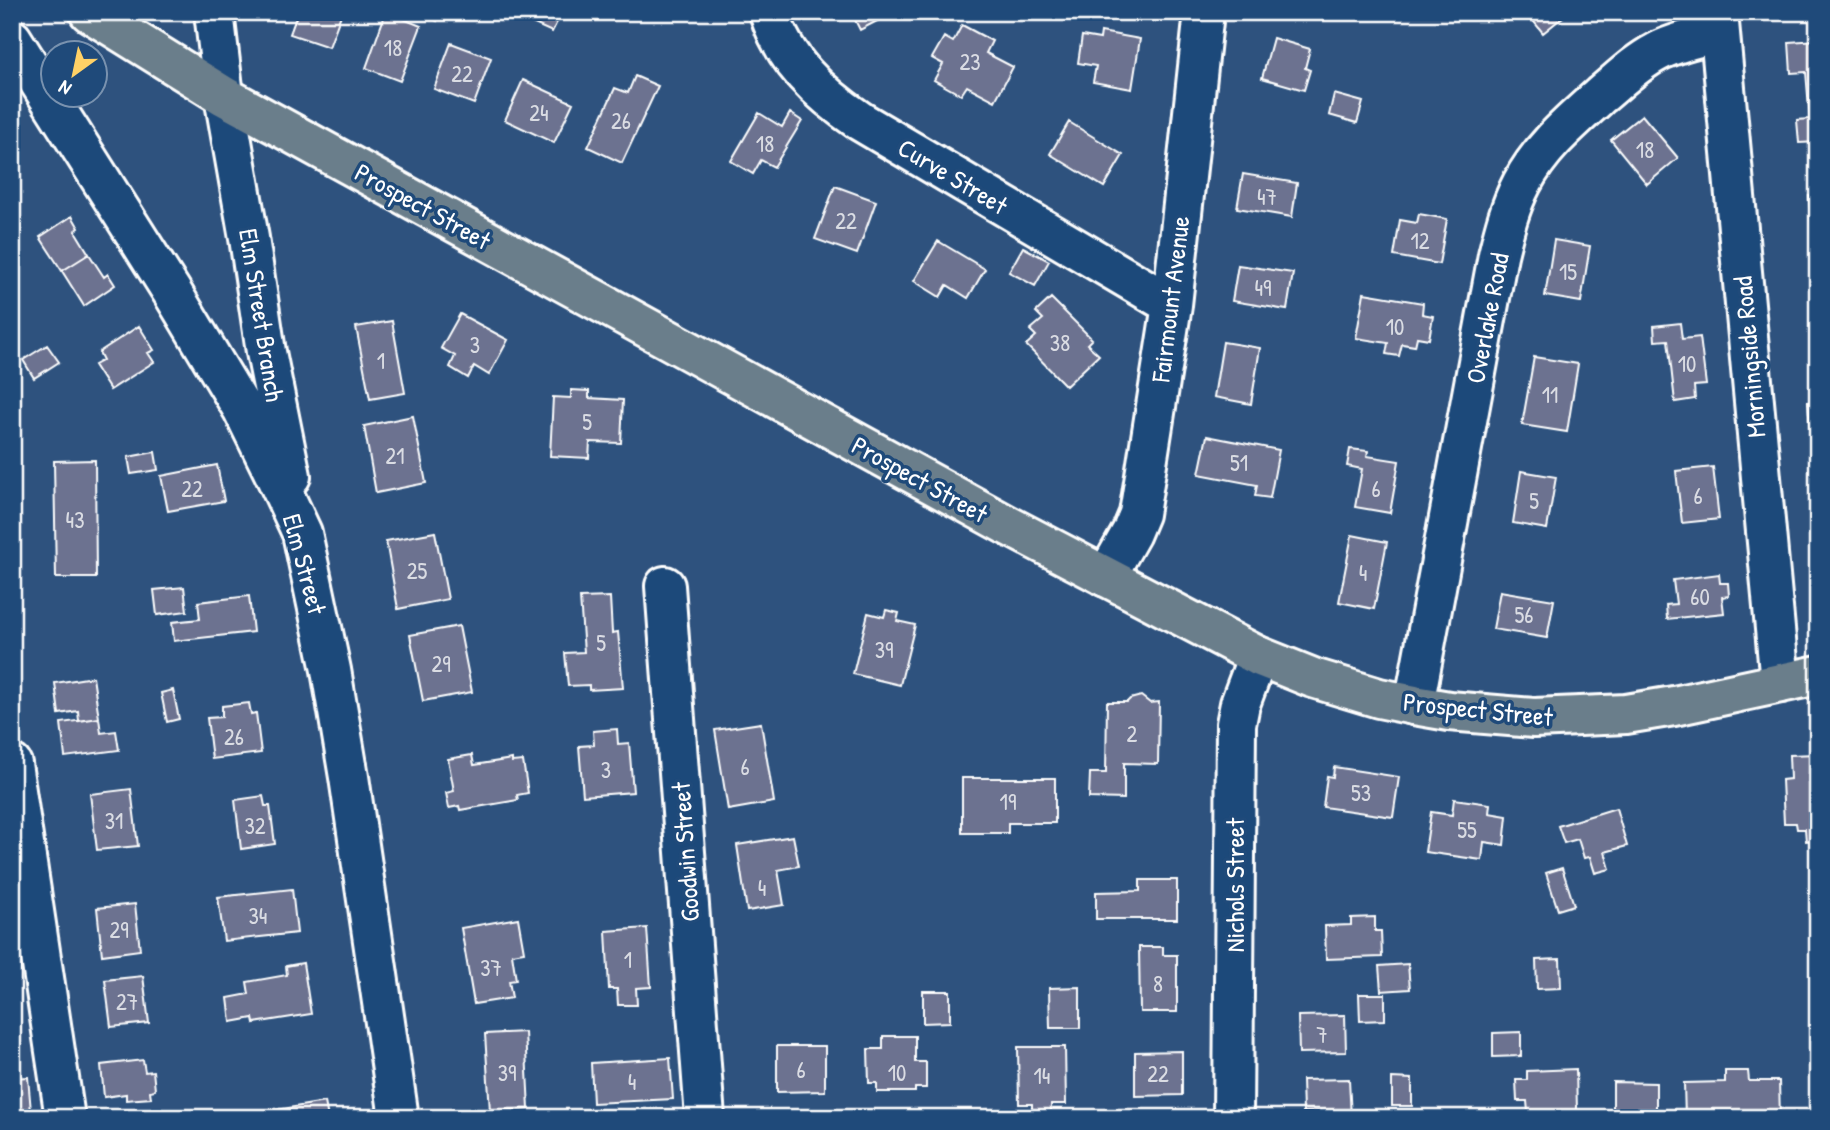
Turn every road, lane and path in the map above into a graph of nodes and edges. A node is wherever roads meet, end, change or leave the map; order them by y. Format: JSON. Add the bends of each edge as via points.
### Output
{"nodes":[{"id":1,"x":89,"y":12,"type":"edge"},
{"id":2,"x":214,"y":12,"type":"edge"},
{"id":3,"x":769,"y":12,"type":"edge"},
{"id":4,"x":1204,"y":12,"type":"edge"},
{"id":5,"x":1718,"y":22,"type":"edge"},
{"id":6,"x":12,"y":39,"type":"edge"},
{"id":7,"x":224,"y":96,"type":"junction"},
{"id":8,"x":1172,"y":305,"type":"junction"},
{"id":9,"x":302,"y":533,"type":"junction"},
{"id":10,"x":1106,"y":577,"type":"junction"},
{"id":11,"x":665,"y":586,"type":"dead end"},
{"id":12,"x":1258,"y":656,"type":"junction"},
{"id":13,"x":1818,"y":675,"type":"edge"},
{"id":14,"x":1780,"y":683,"type":"junction"},
{"id":15,"x":1414,"y":705,"type":"junction"},
{"id":16,"x":12,"y":765,"type":"edge"},
{"id":17,"x":65,"y":1118,"type":"edge"},
{"id":18,"x":399,"y":1118,"type":"edge"},
{"id":19,"x":705,"y":1118,"type":"edge"},
{"id":20,"x":1233,"y":1118,"type":"edge"}],
"edges":[{"from":1,"to":7,"type":"main road","name":"Prospect Street"},
{"from":2,"to":7,"type":"street","name":"Elm Street Branch"},
{"from":3,"to":8,"type":"street","name":"Curve Street","via":[[784,48],[835,104]]},
{"from":4,"to":8,"type":"street","name":"Fairmount Avenue"},
{"from":5,"to":14,"type":"street","name":"Morningside Road"},
{"from":5,"to":15,"type":"street","name":"Overlake Road","via":[[1630,71],[1549,144],[1518,192],[1497,255]]},
{"from":6,"to":9,"type":"street","name":"Elm Street","via":[[243,411]]},
{"from":7,"to":9,"type":"street","name":"Elm Street Branch","via":[[266,352]]},
{"from":7,"to":10,"type":"main road","name":"Prospect Street"},
{"from":8,"to":10,"type":"street","name":"Fairmount Avenue","via":[[1139,513]]},
{"from":9,"to":18,"type":"street","name":"Elm Street","via":[[349,777]]},
{"from":10,"to":12,"type":"main road","name":"Prospect Street"},
{"from":11,"to":19,"type":"street","name":"Goodwin Street"},
{"from":12,"to":15,"type":"main road","name":"Prospect Street","via":[[1312,678]]},
{"from":12,"to":20,"type":"street","name":"Nichols Street","via":[[1236,724]]},
{"from":13,"to":14,"type":"main road","name":"Prospect Street"},
{"from":14,"to":15,"type":"main road","name":"Prospect Street","via":[[1674,706],[1589,716],[1534,718]]},
{"from":16,"to":17,"type":"street"}]}
